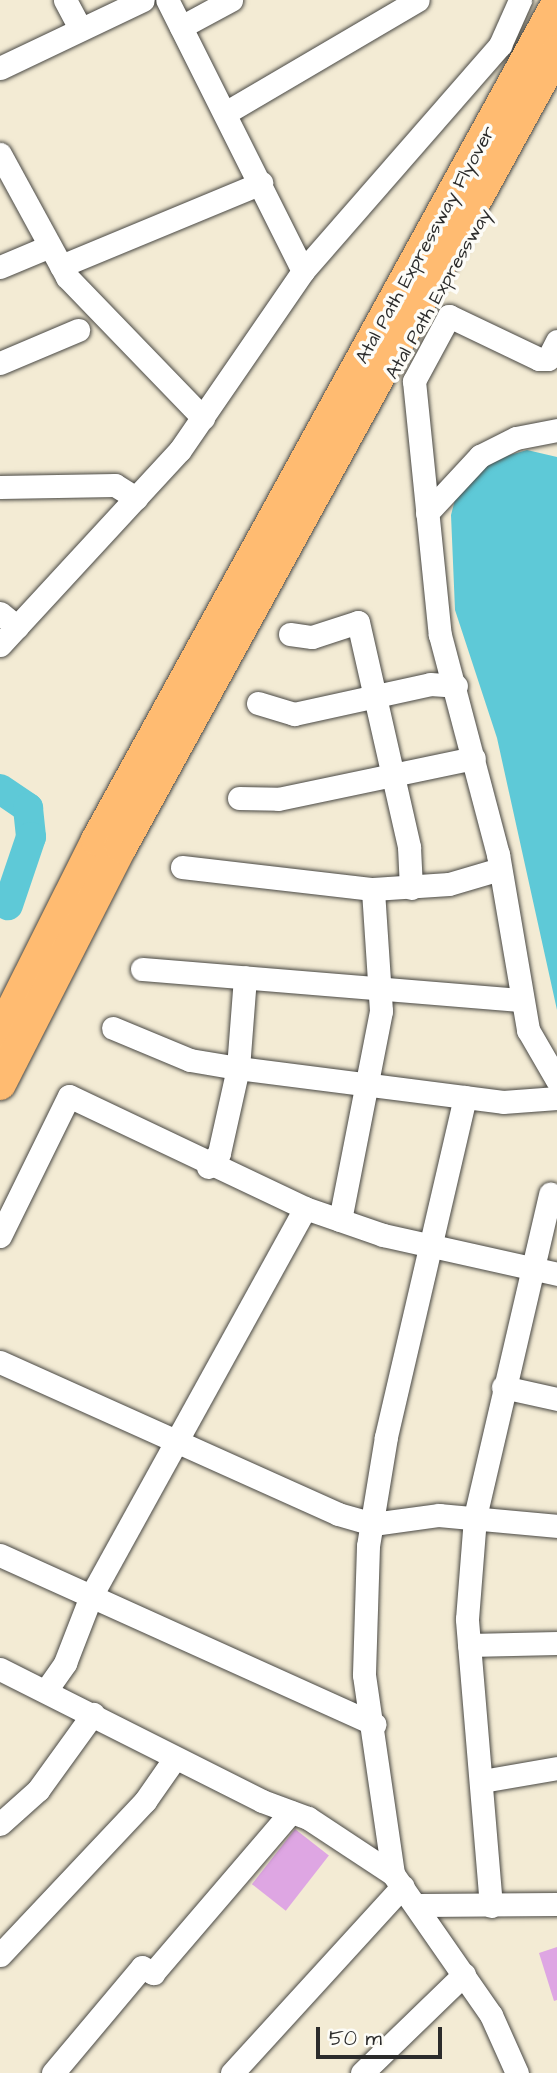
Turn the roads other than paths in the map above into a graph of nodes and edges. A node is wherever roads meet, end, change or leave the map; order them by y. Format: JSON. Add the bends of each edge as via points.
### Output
{"nodes":[{"id":1,"x":65,"y":0,"type":"edge"},
{"id":2,"x":143,"y":0,"type":"edge"},
{"id":3,"x":167,"y":0,"type":"edge"},
{"id":4,"x":232,"y":0,"type":"edge"},
{"id":5,"x":418,"y":0,"type":"edge"},
{"id":6,"x":520,"y":0,"type":"edge"},
{"id":7,"x":542,"y":0,"type":"edge"},
{"id":8,"x":557,"y":4,"type":"edge"},
{"id":9,"x":181,"y":27,"type":"junction"},
{"id":10,"x":80,"y":28,"type":"junction"},
{"id":11,"x":557,"y":52,"type":"edge"},
{"id":12,"x":0,"y":68,"type":"edge"},
{"id":13,"x":557,"y":84,"type":"edge"},
{"id":14,"x":227,"y":112,"type":"junction"},
{"id":15,"x":0,"y":154,"type":"edge"},
{"id":16,"x":6,"y":181,"type":"edge"},
{"id":17,"x":261,"y":183,"type":"junction"},
{"id":18,"x":55,"y":256,"type":"junction"},
{"id":19,"x":0,"y":267,"type":"edge"},
{"id":20,"x":303,"y":271,"type":"junction"},
{"id":21,"x":78,"y":330,"type":"dead end"},
{"id":22,"x":557,"y":341,"type":"edge"},
{"id":23,"x":0,"y":363,"type":"edge"},
{"id":24,"x":373,"y":366,"type":"junction"},
{"id":25,"x":203,"y":418,"type":"junction"},
{"id":26,"x":557,"y":430,"type":"edge"},
{"id":27,"x":0,"y":488,"type":"edge"},
{"id":28,"x":304,"y":493,"type":"junction"},
{"id":29,"x":136,"y":498,"type":"junction"},
{"id":30,"x":427,"y":513,"type":"junction"},
{"id":31,"x":8,"y":620,"type":"edge"},
{"id":32,"x":290,"y":634,"type":"dead end"},
{"id":33,"x":0,"y":645,"type":"edge"},
{"id":34,"x":456,"y":686,"type":"junction"},
{"id":35,"x":375,"y":695,"type":"junction"},
{"id":36,"x":258,"y":703,"type":"dead end"},
{"id":37,"x":474,"y":758,"type":"junction"},
{"id":38,"x":394,"y":777,"type":"junction"},
{"id":39,"x":239,"y":798,"type":"dead end"},
{"id":40,"x":182,"y":867,"type":"dead end"},
{"id":41,"x":500,"y":869,"type":"junction"},
{"id":42,"x":411,"y":888,"type":"junction"},
{"id":43,"x":373,"y":889,"type":"junction"},
{"id":44,"x":73,"y":914,"type":"junction"},
{"id":45,"x":142,"y":969,"type":"dead end"},
{"id":46,"x":245,"y":976,"type":"junction"},
{"id":47,"x":376,"y":988,"type":"junction"},
{"id":48,"x":522,"y":1000,"type":"junction"},
{"id":49,"x":113,"y":1028,"type":"dead end"},
{"id":50,"x":0,"y":1034,"type":"edge"},
{"id":51,"x":238,"y":1068,"type":"junction"},
{"id":52,"x":557,"y":1080,"type":"edge"},
{"id":53,"x":0,"y":1084,"type":"edge"},
{"id":54,"x":367,"y":1084,"type":"junction"},
{"id":55,"x":465,"y":1097,"type":"junction"},
{"id":56,"x":557,"y":1098,"type":"edge"},
{"id":57,"x":208,"y":1167,"type":"junction"},
{"id":58,"x":550,"y":1194,"type":"dead end"},
{"id":59,"x":305,"y":1208,"type":"junction"},
{"id":60,"x":340,"y":1220,"type":"junction"},
{"id":61,"x":0,"y":1236,"type":"edge"},
{"id":62,"x":432,"y":1244,"type":"junction"},
{"id":63,"x":533,"y":1267,"type":"junction"},
{"id":64,"x":557,"y":1274,"type":"edge"},
{"id":65,"x":0,"y":1362,"type":"edge"},
{"id":66,"x":503,"y":1387,"type":"junction"},
{"id":67,"x":557,"y":1399,"type":"edge"},
{"id":68,"x":174,"y":1444,"type":"junction"},
{"id":69,"x":475,"y":1517,"type":"junction"},
{"id":70,"x":373,"y":1524,"type":"junction"},
{"id":71,"x":557,"y":1526,"type":"edge"},
{"id":72,"x":0,"y":1555,"type":"edge"},
{"id":73,"x":91,"y":1596,"type":"junction"},
{"id":74,"x":557,"y":1643,"type":"edge"},
{"id":75,"x":469,"y":1645,"type":"junction"},
{"id":76,"x":0,"y":1669,"type":"edge"},
{"id":77,"x":47,"y":1689,"type":"junction"},
{"id":78,"x":93,"y":1714,"type":"junction"},
{"id":79,"x":374,"y":1724,"type":"junction"},
{"id":80,"x":175,"y":1758,"type":"junction"},
{"id":81,"x":557,"y":1768,"type":"edge"},
{"id":82,"x":482,"y":1781,"type":"junction"},
{"id":83,"x":290,"y":1812,"type":"junction"},
{"id":84,"x":0,"y":1824,"type":"edge"},
{"id":85,"x":398,"y":1880,"type":"junction"},
{"id":86,"x":420,"y":1905,"type":"junction"},
{"id":87,"x":557,"y":1905,"type":"edge"},
{"id":88,"x":491,"y":1906,"type":"junction"},
{"id":89,"x":0,"y":1955,"type":"edge"},
{"id":90,"x":464,"y":1975,"type":"junction"},
{"id":91,"x":53,"y":2073,"type":"edge"},
{"id":92,"x":232,"y":2073,"type":"edge"},
{"id":93,"x":362,"y":2073,"type":"edge"},
{"id":94,"x":517,"y":2073,"type":"edge"}],
"edges":[{"from":1,"to":10,"type":"street"},
{"from":2,"to":10,"type":"street"},
{"from":3,"to":9,"type":"street"},
{"from":4,"to":9,"type":"street"},
{"from":5,"to":14,"type":"street"},
{"from":6,"to":20,"type":"street","via":[[500,45]]},
{"from":7,"to":28,"type":"street","via":[[374,318]]},
{"from":8,"to":24,"type":"highway","name":"Atal Path Expressway Flyover"},
{"from":9,"to":14,"type":"street"},
{"from":10,"to":12,"type":"street"},
{"from":11,"to":24,"type":"highway","name":"Atal Path Expressway Flyover"},
{"from":13,"to":28,"type":"street","name":"Atal Path Expressway","via":[[442,294]]},
{"from":14,"to":17,"type":"street"},
{"from":15,"to":16,"type":"street"},
{"from":16,"to":18,"type":"street"},
{"from":17,"to":18,"type":"street"},
{"from":17,"to":20,"type":"street"},
{"from":18,"to":19,"type":"street"},
{"from":18,"to":25,"type":"street"},
{"from":20,"to":25,"type":"street"},
{"from":21,"to":23,"type":"street"},
{"from":22,"to":30,"type":"street","via":[[548,359],[539,359],[449,316],[414,381]]},
{"from":24,"to":28,"type":"highway","name":"Atal Path Expressway Flyover"},
{"from":25,"to":29,"type":"street"},
{"from":26,"to":30,"type":"street","via":[[516,438],[480,456]]},
{"from":27,"to":29,"type":"street","via":[[115,485]]},
{"from":28,"to":44,"type":"highway","name":"Atal Path Expressway Flyover"},
{"from":29,"to":31,"type":"street"},
{"from":30,"to":34,"type":"street","via":[[440,635]]},
{"from":31,"to":33,"type":"street"},
{"from":32,"to":35,"type":"street","via":[[312,637],[358,622]]},
{"from":34,"to":35,"type":"street"},
{"from":34,"to":37,"type":"street"},
{"from":35,"to":36,"type":"street","via":[[293,714]]},
{"from":35,"to":38,"type":"street"},
{"from":37,"to":38,"type":"street"},
{"from":37,"to":41,"type":"street"},
{"from":38,"to":39,"type":"street","via":[[278,799]]},
{"from":38,"to":42,"type":"street"},
{"from":40,"to":43,"type":"street"},
{"from":41,"to":42,"type":"street"},
{"from":41,"to":48,"type":"street"},
{"from":42,"to":43,"type":"street"},
{"from":43,"to":47,"type":"street"},
{"from":44,"to":50,"type":"highway"},
{"from":44,"to":53,"type":"highway"},
{"from":45,"to":46,"type":"street"},
{"from":46,"to":47,"type":"street"},
{"from":46,"to":51,"type":"street"},
{"from":47,"to":48,"type":"street"},
{"from":47,"to":54,"type":"street","via":[[381,1011]]},
{"from":48,"to":52,"type":"street","via":[[528,1030]]},
{"from":49,"to":51,"type":"street","via":[[190,1059]]},
{"from":51,"to":54,"type":"street"},
{"from":51,"to":57,"type":"street","via":[[219,1153]]},
{"from":54,"to":55,"type":"street"},
{"from":54,"to":60,"type":"street"},
{"from":55,"to":56,"type":"street"},
{"from":55,"to":62,"type":"street"},
{"from":57,"to":59,"type":"street"},
{"from":57,"to":61,"type":"street","via":[[69,1096]]},
{"from":58,"to":63,"type":"street"},
{"from":59,"to":60,"type":"street"},
{"from":59,"to":68,"type":"street"},
{"from":60,"to":62,"type":"street"},
{"from":62,"to":63,"type":"street"},
{"from":62,"to":70,"type":"street","via":[[396,1379]]},
{"from":63,"to":64,"type":"street"},
{"from":63,"to":66,"type":"street"},
{"from":65,"to":68,"type":"street"},
{"from":66,"to":67,"type":"street"},
{"from":66,"to":69,"type":"street"},
{"from":68,"to":70,"type":"street"},
{"from":68,"to":73,"type":"street"},
{"from":69,"to":70,"type":"street"},
{"from":69,"to":71,"type":"street"},
{"from":69,"to":75,"type":"street"},
{"from":70,"to":79,"type":"street","via":[[363,1623]]},
{"from":72,"to":73,"type":"street"},
{"from":73,"to":77,"type":"street","via":[[65,1663]]},
{"from":73,"to":79,"type":"street"},
{"from":74,"to":75,"type":"street"},
{"from":75,"to":82,"type":"street"},
{"from":76,"to":77,"type":"street"},
{"from":77,"to":78,"type":"street"},
{"from":78,"to":80,"type":"street"},
{"from":78,"to":84,"type":"street","via":[[38,1790]]},
{"from":79,"to":85,"type":"street"},
{"from":80,"to":83,"type":"street"},
{"from":80,"to":89,"type":"street","via":[[145,1801]]},
{"from":81,"to":82,"type":"street"},
{"from":82,"to":88,"type":"street"},
{"from":83,"to":85,"type":"street"},
{"from":83,"to":91,"type":"street","via":[[153,1973],[142,1967]]},
{"from":85,"to":86,"type":"street"},
{"from":85,"to":92,"type":"street"},
{"from":86,"to":88,"type":"street"},
{"from":86,"to":90,"type":"street"},
{"from":87,"to":88,"type":"street"},
{"from":90,"to":93,"type":"street"},
{"from":90,"to":94,"type":"street"}]}
